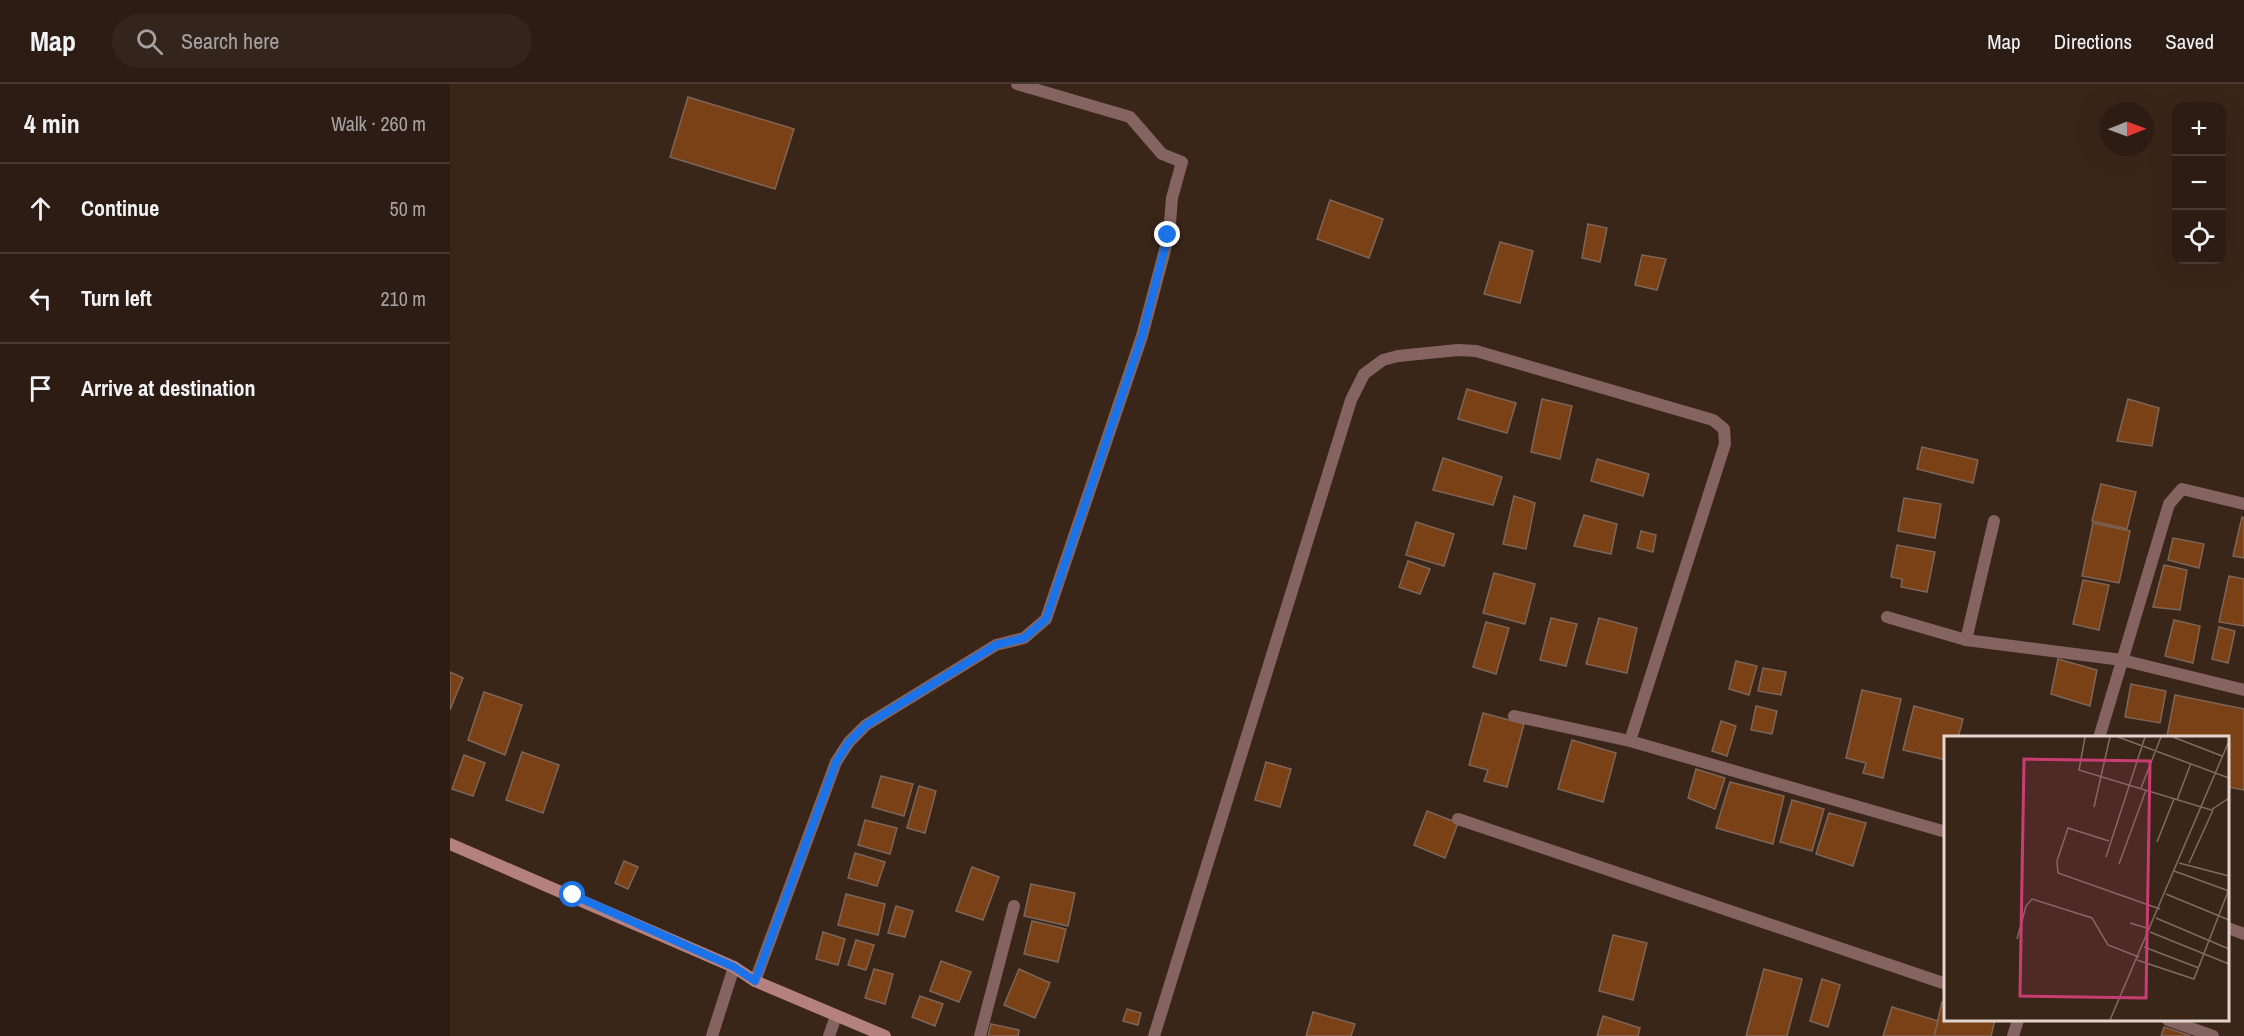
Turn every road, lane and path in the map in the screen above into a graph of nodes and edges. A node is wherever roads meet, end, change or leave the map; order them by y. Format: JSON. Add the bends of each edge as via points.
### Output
{"nodes":[{"id":1,"x":1017,"y":84,"type":"edge"},
{"id":2,"x":2244,"y":504,"type":"edge"},
{"id":3,"x":1994,"y":521,"type":"dead end"},
{"id":4,"x":1887,"y":617,"type":"dead end"},
{"id":5,"x":1966,"y":640,"type":"junction"},
{"id":6,"x":2122,"y":660,"type":"junction"},
{"id":7,"x":2244,"y":690,"type":"edge"},
{"id":8,"x":1514,"y":716,"type":"dead end"},
{"id":9,"x":2100,"y":736,"type":"edge"},
{"id":10,"x":1630,"y":741,"type":"junction"},
{"id":11,"x":1458,"y":819,"type":"dead end"},
{"id":12,"x":1944,"y":831,"type":"edge"},
{"id":13,"x":450,"y":844,"type":"edge"},
{"id":14,"x":1014,"y":906,"type":"dead end"},
{"id":15,"x":2229,"y":928,"type":"edge"},
{"id":16,"x":2244,"y":934,"type":"edge"},
{"id":17,"x":734,"y":967,"type":"junction"},
{"id":18,"x":755,"y":981,"type":"junction"},
{"id":19,"x":1944,"y":983,"type":"edge"},
{"id":20,"x":836,"y":1016,"type":"junction"},
{"id":21,"x":2018,"y":1021,"type":"edge"},
{"id":22,"x":2171,"y":1021,"type":"edge"},
{"id":23,"x":712,"y":1036,"type":"edge"},
{"id":24,"x":829,"y":1036,"type":"edge"},
{"id":25,"x":885,"y":1036,"type":"edge"},
{"id":26,"x":980,"y":1036,"type":"edge"},
{"id":27,"x":1154,"y":1036,"type":"edge"},
{"id":28,"x":2013,"y":1036,"type":"edge"},
{"id":29,"x":2213,"y":1036,"type":"edge"}],
"edges":[{"from":1,"to":18,"type":"street","via":[[1130,117],[1162,154],[1182,162],[1142,336],[1046,619],[1024,638],[996,645],[866,725],[849,742],[836,762]]},
{"from":2,"to":6,"type":"street","via":[[2182,489],[2169,504]]},
{"from":3,"to":5,"type":"street"},
{"from":4,"to":5,"type":"street"},
{"from":5,"to":6,"type":"street"},
{"from":6,"to":7,"type":"street"},
{"from":6,"to":9,"type":"street"},
{"from":8,"to":10,"type":"street"},
{"from":10,"to":12,"type":"street"},
{"from":10,"to":27,"type":"street","via":[[1725,444],[1724,429],[1713,420],[1476,351],[1383,360],[1364,374],[1351,400]]},
{"from":11,"to":19,"type":"street"},
{"from":13,"to":17,"type":"main road"},
{"from":14,"to":26,"type":"street"},
{"from":15,"to":16,"type":"street"},
{"from":17,"to":18,"type":"main road"},
{"from":17,"to":23,"type":"street"},
{"from":18,"to":20,"type":"main road"},
{"from":20,"to":24,"type":"street"},
{"from":20,"to":25,"type":"main road"},
{"from":21,"to":28,"type":"street"},
{"from":22,"to":29,"type":"street"}]}
